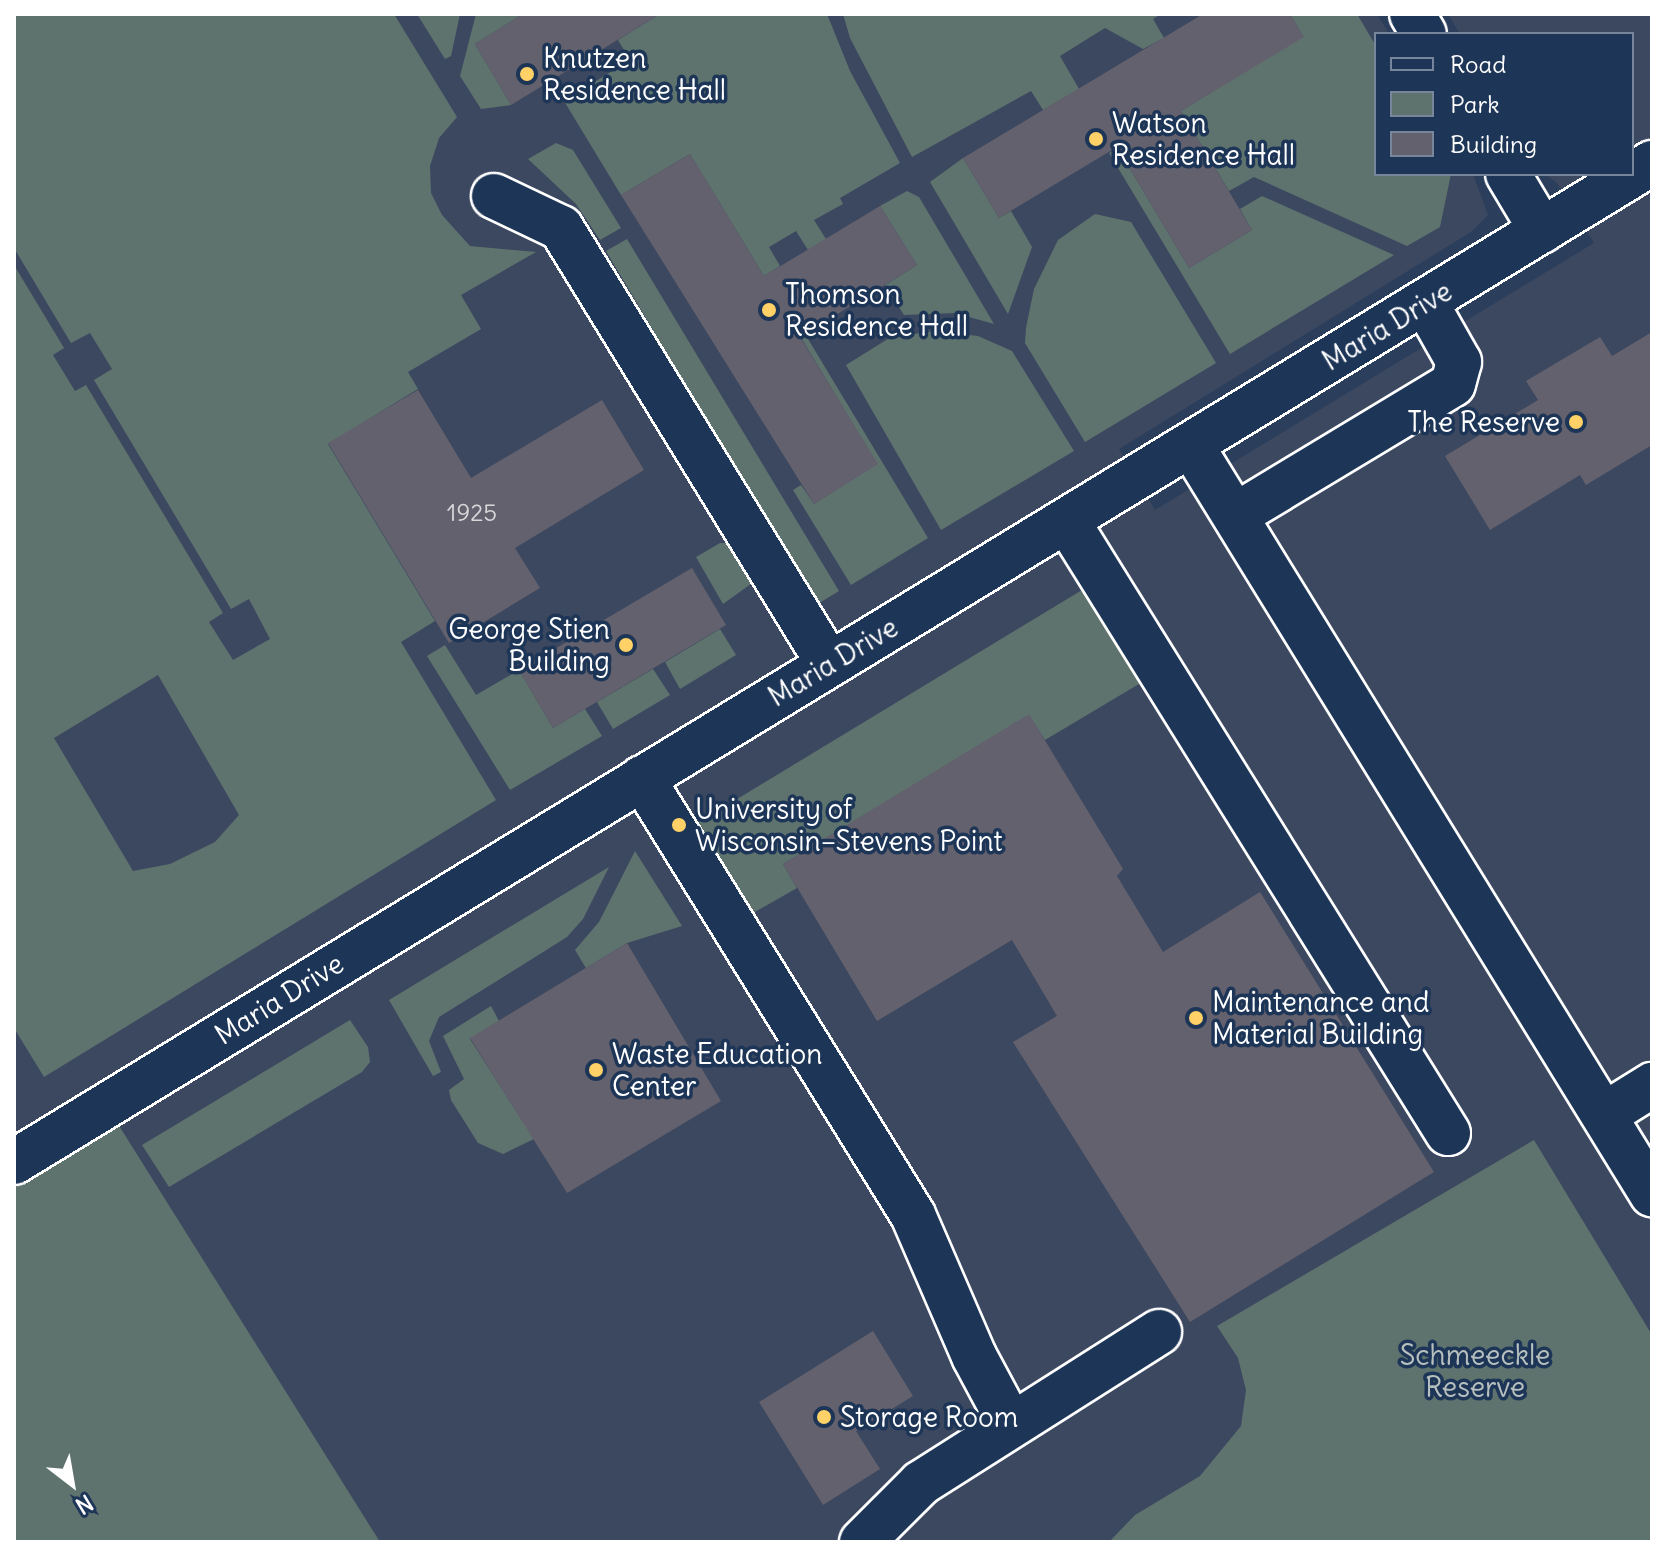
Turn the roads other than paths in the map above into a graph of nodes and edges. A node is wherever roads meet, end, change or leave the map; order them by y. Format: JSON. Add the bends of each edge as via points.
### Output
{"nodes":[{"id":1,"x":1412,"y":14,"type":"edge"},
{"id":2,"x":1423,"y":32,"type":"edge"},
{"id":3,"x":1652,"y":163,"type":"edge"},
{"id":4,"x":1634,"y":174,"type":"edge"},
{"id":5,"x":1509,"y":176,"type":"edge"},
{"id":6,"x":1631,"y":176,"type":"edge"},
{"id":7,"x":494,"y":196,"type":"dead end"},
{"id":8,"x":1542,"y":231,"type":"junction"},
{"id":9,"x":1425,"y":302,"type":"junction"},
{"id":10,"x":1191,"y":445,"type":"junction"},
{"id":11,"x":1236,"y":515,"type":"junction"},
{"id":12,"x":1067,"y":521,"type":"junction"},
{"id":13,"x":829,"y":664,"type":"junction"},
{"id":14,"x":642,"y":778,"type":"junction"},
{"id":15,"x":1652,"y":1085,"type":"edge"},
{"id":16,"x":1604,"y":1115,"type":"junction"},
{"id":17,"x":1448,"y":1133,"type":"dead end"},
{"id":18,"x":17,"y":1153,"type":"edge"},
{"id":19,"x":1652,"y":1194,"type":"edge"},
{"id":20,"x":1159,"y":1332,"type":"dead end"},
{"id":21,"x":1011,"y":1425,"type":"junction"},
{"id":22,"x":862,"y":1542,"type":"edge"}],
"edges":[{"from":1,"to":2,"type":"street"},
{"from":3,"to":4,"type":"street","name":"Maria Drive"},
{"from":5,"to":8,"type":"street"},
{"from":6,"to":8,"type":"street","name":"Maria Drive"},
{"from":7,"to":13,"type":"street","via":[[561,228]]},
{"from":8,"to":9,"type":"street","name":"Maria Drive"},
{"from":9,"to":10,"type":"street","name":"Maria Drive"},
{"from":9,"to":11,"type":"street","via":[[1459,362],[1453,384]]},
{"from":10,"to":11,"type":"street"},
{"from":10,"to":12,"type":"street","name":"Maria Drive"},
{"from":11,"to":16,"type":"street"},
{"from":12,"to":13,"type":"street","name":"Maria Drive"},
{"from":12,"to":17,"type":"street"},
{"from":13,"to":14,"type":"street","name":"Maria Drive"},
{"from":14,"to":18,"type":"street","name":"Maria Drive"},
{"from":14,"to":21,"type":"street","via":[[913,1215],[974,1356]]},
{"from":15,"to":16,"type":"street"},
{"from":16,"to":19,"type":"street"},
{"from":20,"to":21,"type":"street"},
{"from":21,"to":22,"type":"street","via":[[921,1483]]}]}
